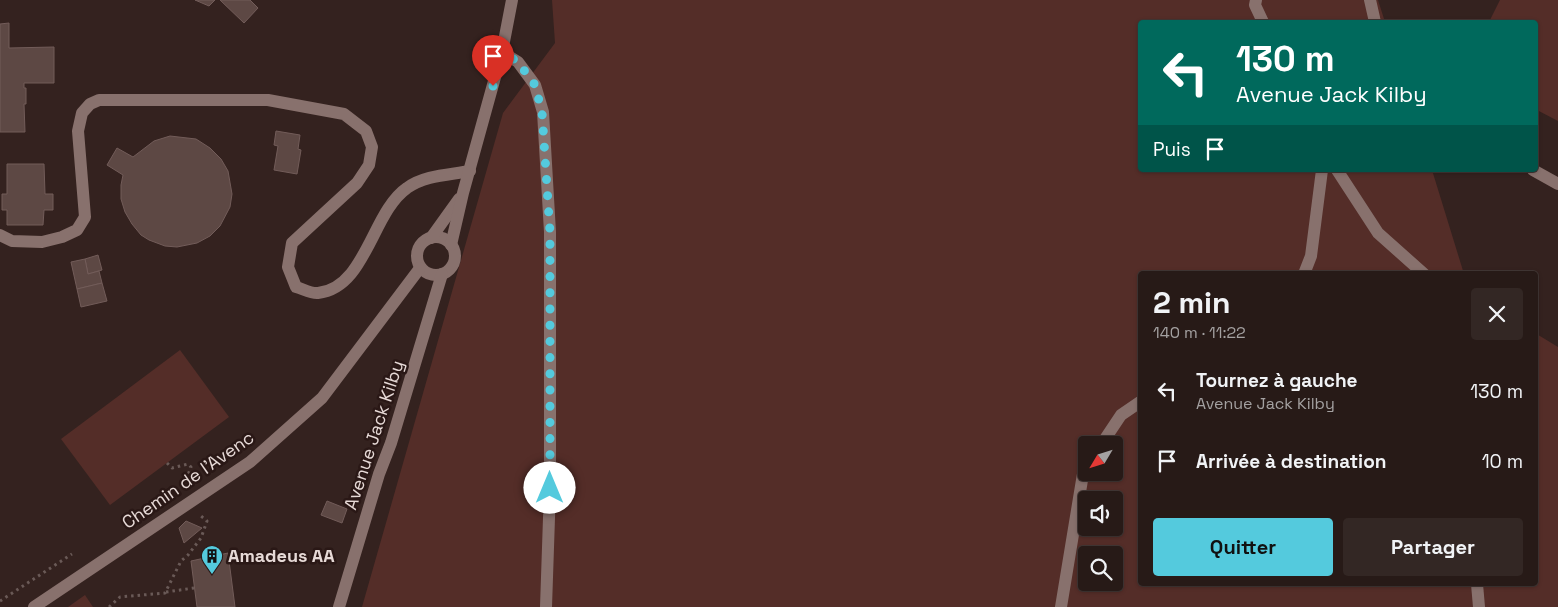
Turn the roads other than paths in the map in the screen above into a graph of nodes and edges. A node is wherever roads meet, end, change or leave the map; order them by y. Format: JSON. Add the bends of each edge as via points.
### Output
{"nodes":[{"id":1,"x":512,"y":0,"type":"edge"},
{"id":2,"x":1256,"y":0,"type":"edge"},
{"id":3,"x":1370,"y":0,"type":"edge"},
{"id":4,"x":1262,"y":20,"type":"edge"},
{"id":5,"x":1375,"y":20,"type":"edge"},
{"id":6,"x":502,"y":52,"type":"junction"},
{"id":7,"x":470,"y":171,"type":"junction"},
{"id":8,"x":1322,"y":172,"type":"edge"},
{"id":9,"x":1338,"y":172,"type":"edge"},
{"id":10,"x":1537,"y":172,"type":"edge"},
{"id":11,"x":1558,"y":184,"type":"edge"},
{"id":12,"x":463,"y":193,"type":"junction"},
{"id":13,"x":0,"y":235,"type":"edge"},
{"id":14,"x":431,"y":238,"type":"junction"},
{"id":15,"x":451,"y":245,"type":"junction"},
{"id":16,"x":420,"y":268,"type":"junction"},
{"id":17,"x":1305,"y":271,"type":"edge"},
{"id":18,"x":1421,"y":271,"type":"edge"},
{"id":19,"x":442,"y":274,"type":"junction"},
{"id":20,"x":1138,"y":403,"type":"edge"},
{"id":21,"x":1107,"y":436,"type":"edge"},
{"id":22,"x":1082,"y":481,"type":"edge"},
{"id":23,"x":1477,"y":586,"type":"edge"},
{"id":24,"x":34,"y":607,"type":"edge"},
{"id":25,"x":339,"y":607,"type":"edge"},
{"id":26,"x":546,"y":607,"type":"edge"},
{"id":27,"x":1061,"y":607,"type":"edge"},
{"id":28,"x":1479,"y":607,"type":"edge"}],
"edges":[{"from":1,"to":6,"type":"street","name":"Avenue Jack Kilby"},
{"from":2,"to":4,"type":"street"},
{"from":3,"to":5,"type":"street"},
{"from":6,"to":7,"type":"street","name":"Avenue Jack Kilby"},
{"from":6,"to":26,"type":"street","via":[[518,62],[535,85],[542,112],[550,232],[550,488]]},
{"from":7,"to":12,"type":"street","name":"Avenue Jack Kilby"},
{"from":7,"to":13,"type":"street","via":[[422,180],[406,188],[391,204],[353,272],[336,288],[317,294],[296,287],[288,267],[292,244],[357,183],[369,165],[372,147],[366,131],[344,114],[268,100],[99,100],[82,113],[78,131],[84,217],[77,230],[42,242],[12,241]]},
{"from":8,"to":17,"type":"street","via":[[1311,256]]},
{"from":9,"to":18,"type":"street","via":[[1378,233]]},
{"from":10,"to":11,"type":"street"},
{"from":12,"to":14,"type":"street","name":"Avenue Jack Kilby"},
{"from":12,"to":15,"type":"street","name":"Avenue Jack Kilby"},
{"from":14,"to":15,"type":"street","via":[[439,237]]},
{"from":14,"to":16,"type":"street","name":"Avenue Jack Kilby","via":[[418,249],[416,256]]},
{"from":15,"to":19,"type":"street","name":"Avenue Jack Kilby","via":[[454,261]]},
{"from":16,"to":19,"type":"street","via":[[430,274]]},
{"from":16,"to":24,"type":"street","name":"Chemin de l'Avenc","via":[[322,398],[250,462]]},
{"from":19,"to":25,"type":"street","name":"Avenue Jack Kilby"},
{"from":20,"to":21,"type":"street","via":[[1121,415]]},
{"from":22,"to":27,"type":"street"},
{"from":23,"to":28,"type":"street"}]}
